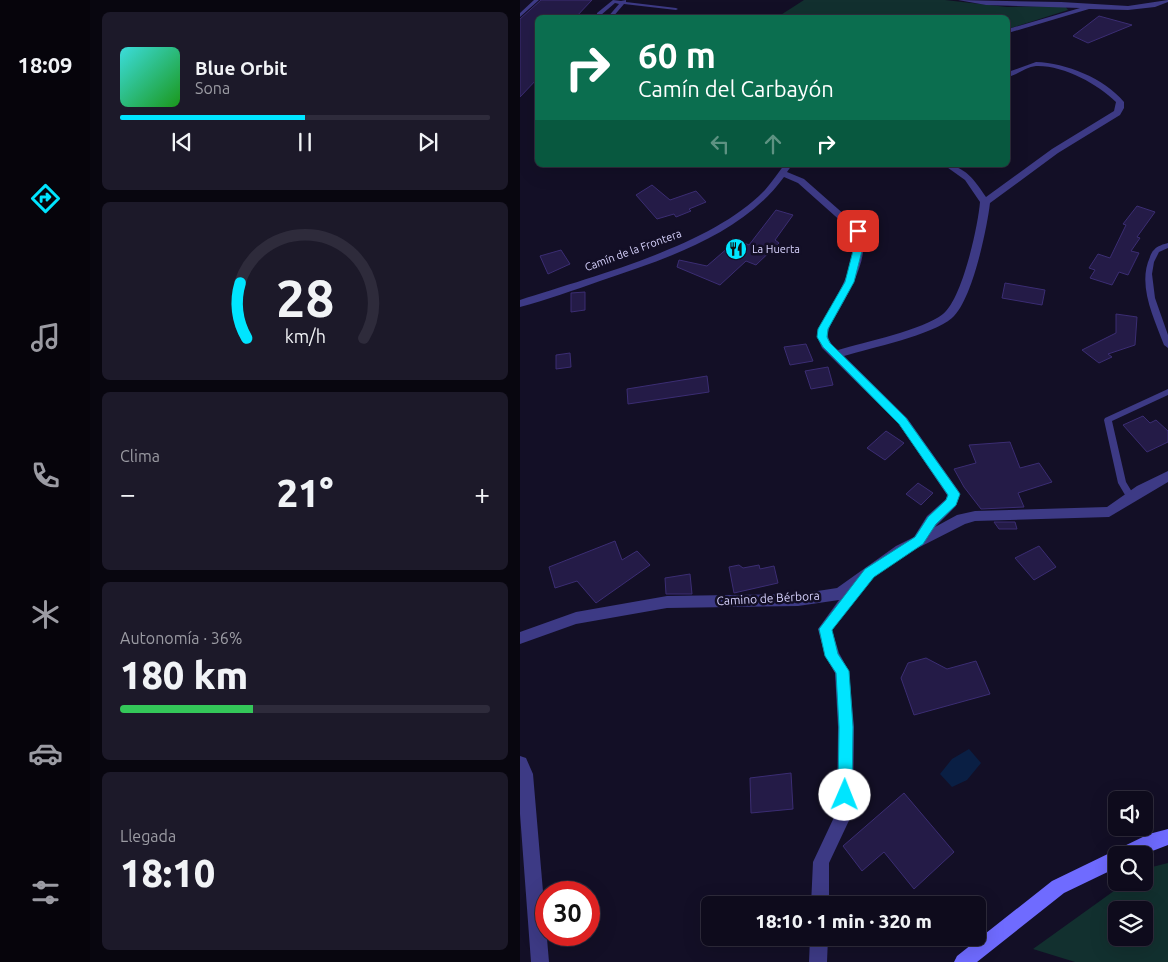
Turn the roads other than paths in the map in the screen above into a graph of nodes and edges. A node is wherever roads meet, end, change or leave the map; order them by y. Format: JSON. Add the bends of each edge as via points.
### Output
{"nodes":[{"id":1,"x":537,"y":0,"type":"edge"},
{"id":2,"x":663,"y":0,"type":"edge"},
{"id":3,"x":962,"y":0,"type":"edge"},
{"id":4,"x":615,"y":1,"type":"edge"},
{"id":5,"x":1167,"y":1,"type":"edge"},
{"id":6,"x":623,"y":2,"type":"edge"},
{"id":7,"x":1086,"y":8,"type":"junction"},
{"id":8,"x":676,"y":9,"type":"dead end"},
{"id":9,"x":599,"y":14,"type":"dead end"},
{"id":10,"x":612,"y":15,"type":"edge"},
{"id":11,"x":520,"y":16,"type":"edge"},
{"id":12,"x":1010,"y":30,"type":"edge"},
{"id":13,"x":1010,"y":74,"type":"edge"},
{"id":14,"x":951,"y":167,"type":"edge"},
{"id":15,"x":786,"y":170,"type":"edge"},
{"id":16,"x":985,"y":202,"type":"junction"},
{"id":17,"x":1168,"y":245,"type":"edge"},
{"id":18,"x":520,"y":304,"type":"edge"},
{"id":19,"x":1168,"y":345,"type":"edge"},
{"id":20,"x":838,"y":354,"type":"junction"},
{"id":21,"x":1168,"y":392,"type":"edge"},
{"id":22,"x":1168,"y":476,"type":"edge"},
{"id":23,"x":1132,"y":497,"type":"junction"},
{"id":24,"x":919,"y":541,"type":"junction"},
{"id":25,"x":869,"y":573,"type":"junction"},
{"id":26,"x":520,"y":638,"type":"edge"},
{"id":27,"x":520,"y":764,"type":"edge"},
{"id":28,"x":1168,"y":837,"type":"edge"},
{"id":29,"x":1143,"y":846,"type":"edge"},
{"id":30,"x":1108,"y":862,"type":"edge"},
{"id":31,"x":820,"y":896,"type":"edge"},
{"id":32,"x":819,"y":946,"type":"edge"},
{"id":33,"x":540,"y":962,"type":"edge"},
{"id":34,"x":818,"y":962,"type":"edge"},
{"id":35,"x":963,"y":962,"type":"edge"}],
"edges":[{"from":1,"to":11,"type":"lane"},
{"from":2,"to":6,"type":"lane","via":[[660,3]]},
{"from":3,"to":7,"type":"street","via":[[991,4],[1064,4]]},
{"from":4,"to":6,"type":"lane"},
{"from":4,"to":9,"type":"lane"},
{"from":5,"to":7,"type":"street","via":[[1145,7]]},
{"from":6,"to":8,"type":"lane"},
{"from":6,"to":10,"type":"lane"},
{"from":7,"to":12,"type":"street"},
{"from":13,"to":16,"type":"street","via":[[1035,64],[1055,65],[1108,92],[1120,102],[1120,108]]},
{"from":14,"to":16,"type":"street","via":[[968,178]]},
{"from":15,"to":18,"type":"street","name":"Camín de la Frontera","via":[[756,205],[722,228],[668,253]]},
{"from":15,"to":20,"type":"street","via":[[858,231],[861,238],[849,282],[823,329],[826,345]]},
{"from":16,"to":20,"type":"street","via":[[984,218],[960,299],[952,313],[919,331]]},
{"from":17,"to":19,"type":"lane","via":[[1156,252],[1148,273],[1151,297]]},
{"from":20,"to":24,"type":"street","via":[[903,421],[954,494],[952,502],[932,520]]},
{"from":21,"to":23,"type":"lane","via":[[1108,420],[1122,483]]},
{"from":22,"to":23,"type":"street","name":"Camino de Bérbora"},
{"from":23,"to":24,"type":"street","name":"Camino de Bérbora","via":[[1109,512],[975,516],[962,519]]},
{"from":24,"to":25,"type":"street","name":"Camino de Bérbora"},
{"from":25,"to":26,"type":"street","name":"Camino de Bérbora","via":[[840,594],[798,600],[667,602],[576,618]]},
{"from":25,"to":31,"type":"street","via":[[825,629],[832,656],[842,671],[846,727],[845,812],[821,862]]},
{"from":27,"to":33,"type":"street","via":[[525,774]]},
{"from":28,"to":29,"type":"street"},
{"from":30,"to":35,"type":"street","via":[[1058,887]]},
{"from":32,"to":34,"type":"street"}]}
